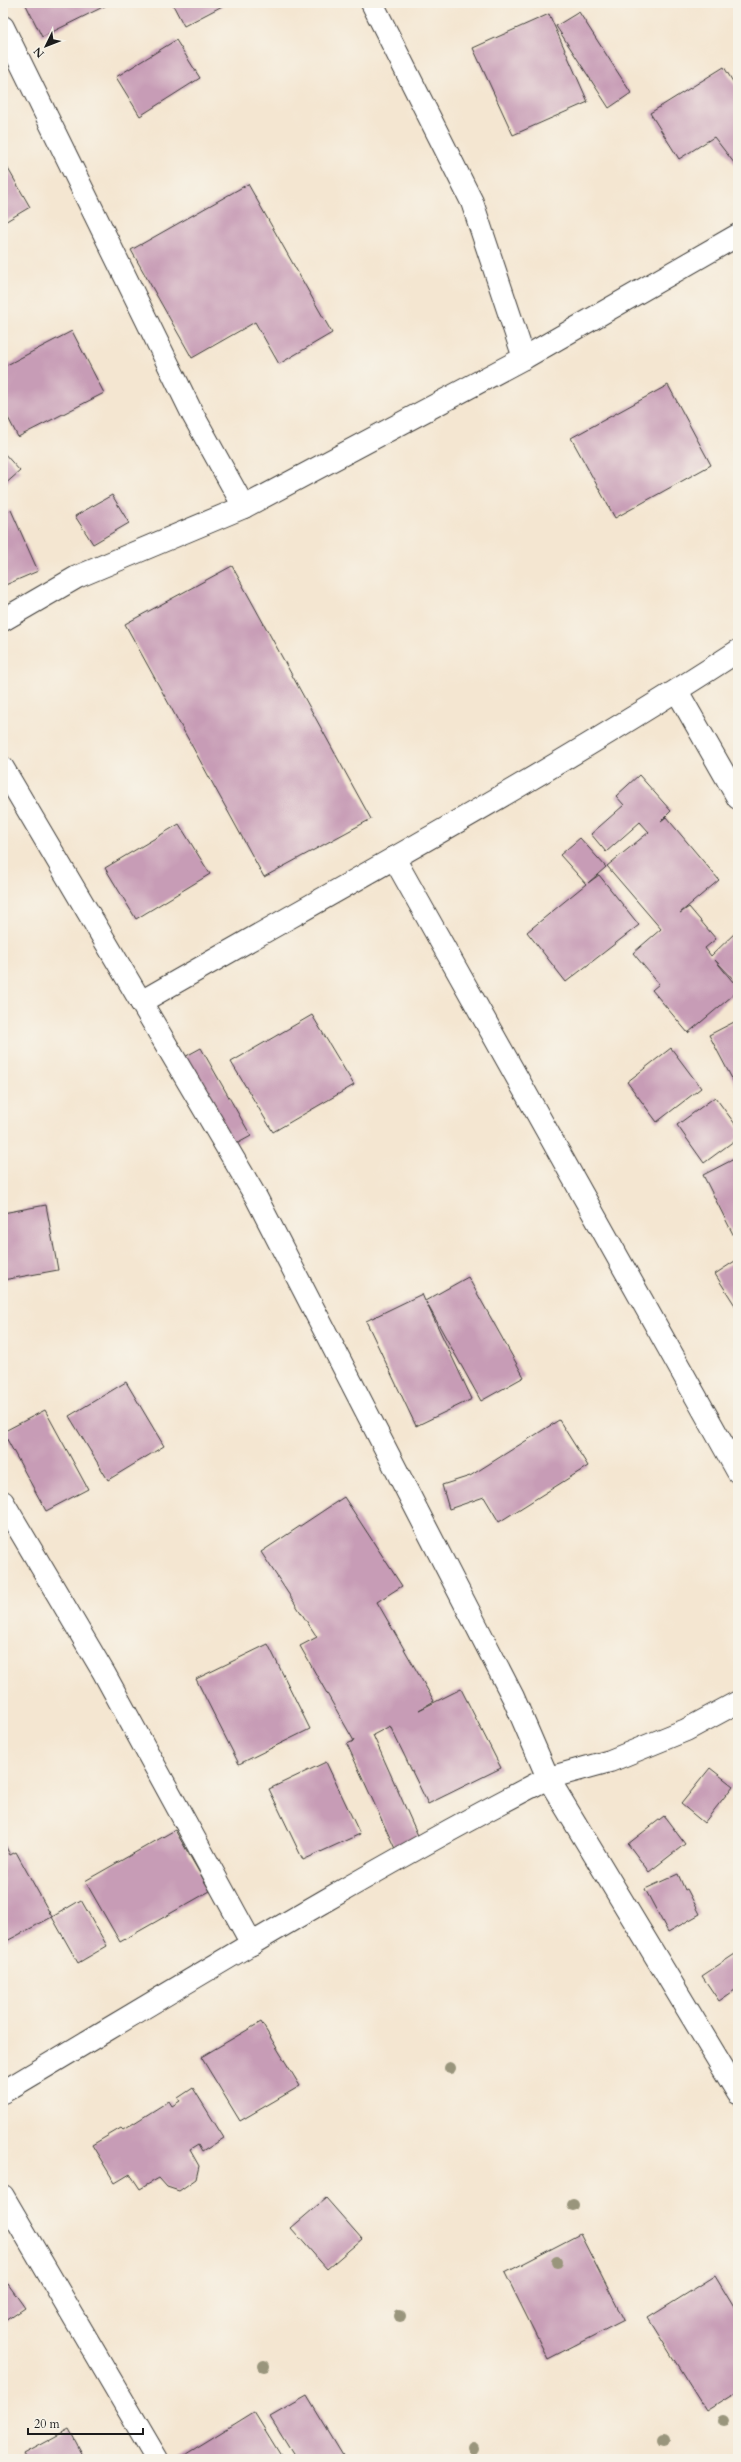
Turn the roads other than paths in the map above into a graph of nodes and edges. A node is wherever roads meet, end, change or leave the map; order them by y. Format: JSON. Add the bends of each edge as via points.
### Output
{"nodes":[{"id":1,"x":372,"y":3,"type":"edge"},
{"id":2,"x":3,"y":27,"type":"edge"},
{"id":3,"x":738,"y":235,"type":"edge"},
{"id":4,"x":524,"y":358,"type":"junction"},
{"id":5,"x":244,"y":507,"type":"junction"},
{"id":6,"x":3,"y":620,"type":"edge"},
{"id":7,"x":738,"y":651,"type":"edge"},
{"id":8,"x":677,"y":691,"type":"junction"},
{"id":9,"x":3,"y":768,"type":"edge"},
{"id":10,"x":738,"y":798,"type":"edge"},
{"id":11,"x":394,"y":858,"type":"junction"},
{"id":12,"x":141,"y":1002,"type":"junction"},
{"id":13,"x":738,"y":1472,"type":"edge"},
{"id":14,"x":3,"y":1502,"type":"edge"},
{"id":15,"x":738,"y":1702,"type":"edge"},
{"id":16,"x":548,"y":1778,"type":"junction"},
{"id":17,"x":252,"y":1944,"type":"junction"},
{"id":18,"x":3,"y":2092,"type":"edge"},
{"id":19,"x":738,"y":2093,"type":"edge"},
{"id":20,"x":3,"y":2196,"type":"edge"},
{"id":21,"x":157,"y":2459,"type":"edge"}],
"edges":[{"from":1,"to":4,"type":"street","via":[[472,202]]},
{"from":2,"to":5,"type":"street","via":[[193,415]]},
{"from":3,"to":4,"type":"street"},
{"from":4,"to":5,"type":"street"},
{"from":5,"to":6,"type":"street","via":[[78,577]]},
{"from":7,"to":8,"type":"street"},
{"from":8,"to":10,"type":"street"},
{"from":8,"to":11,"type":"street"},
{"from":9,"to":12,"type":"street"},
{"from":11,"to":12,"type":"street"},
{"from":11,"to":13,"type":"street"},
{"from":12,"to":16,"type":"street","via":[[256,1197],[513,1696]]},
{"from":14,"to":17,"type":"street","via":[[104,1673]]},
{"from":15,"to":16,"type":"street","via":[[686,1730],[610,1761]]},
{"from":16,"to":17,"type":"street","via":[[483,1812]]},
{"from":16,"to":19,"type":"street"},
{"from":17,"to":18,"type":"street"},
{"from":20,"to":21,"type":"street"}]}
